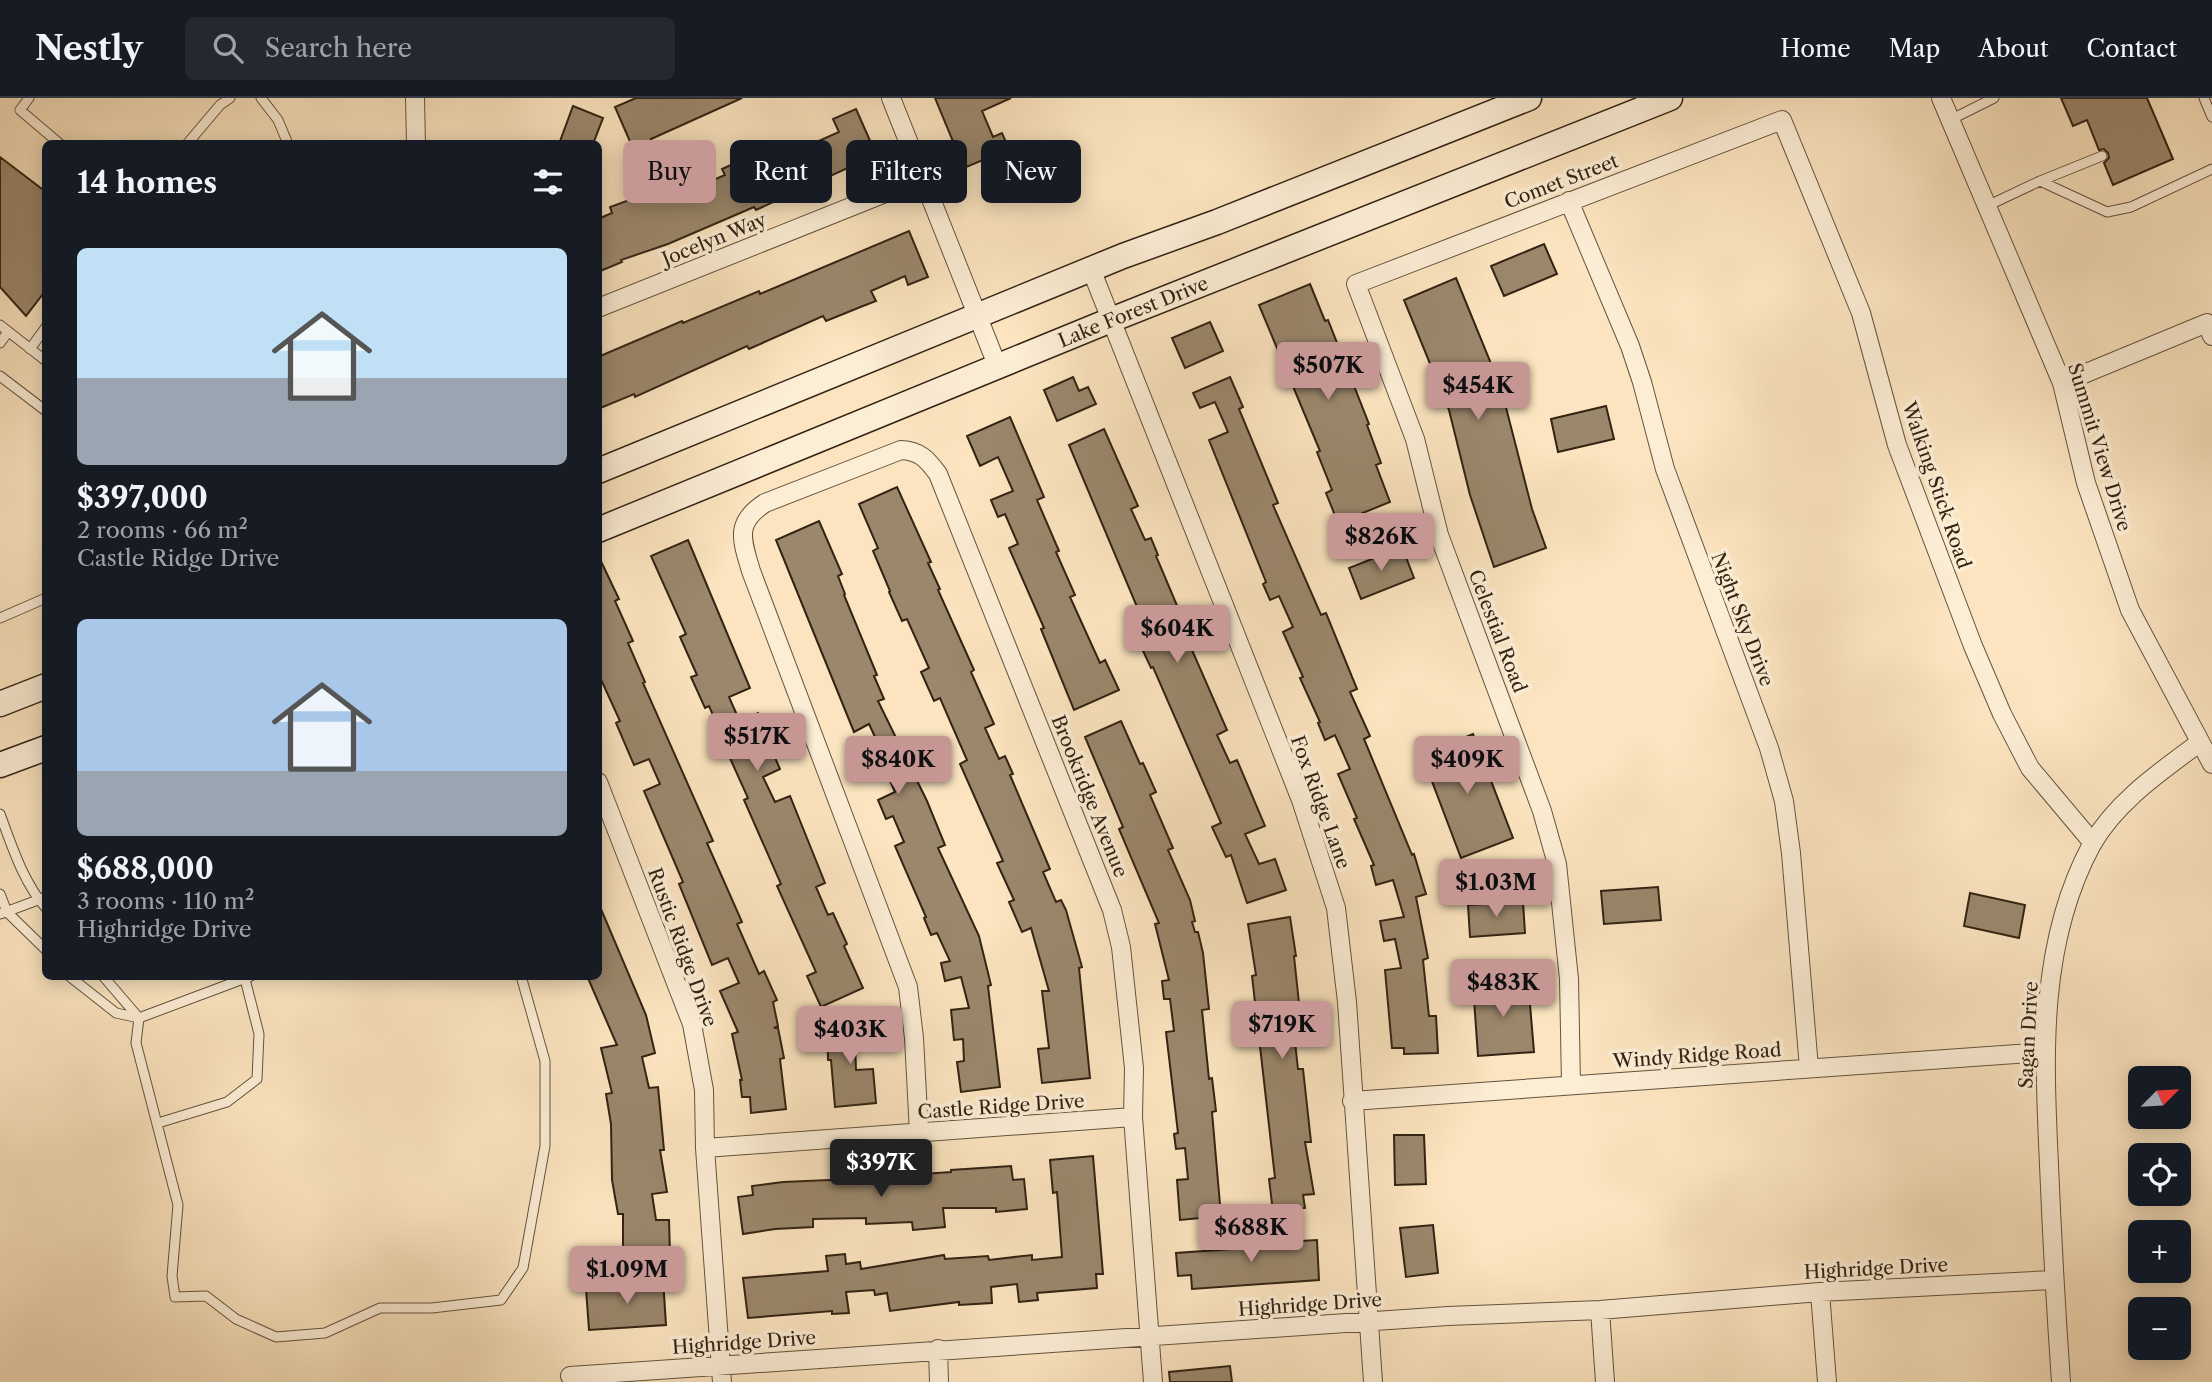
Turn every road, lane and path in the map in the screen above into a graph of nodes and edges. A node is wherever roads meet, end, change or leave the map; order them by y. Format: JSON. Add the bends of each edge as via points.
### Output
{"nodes":[{"id":1,"x":29,"y":98,"type":"edge"},
{"id":2,"x":230,"y":98,"type":"edge"},
{"id":3,"x":261,"y":98,"type":"edge"},
{"id":4,"x":415,"y":98,"type":"edge"},
{"id":5,"x":891,"y":98,"type":"edge"},
{"id":6,"x":1529,"y":98,"type":"edge"},
{"id":7,"x":1670,"y":98,"type":"edge"},
{"id":8,"x":1941,"y":98,"type":"edge"},
{"id":9,"x":1994,"y":98,"type":"edge"},
{"id":10,"x":2204,"y":98,"type":"edge"},
{"id":11,"x":2212,"y":117,"type":"edge"},
{"id":12,"x":1782,"y":120,"type":"joint"},
{"id":13,"x":1950,"y":120,"type":"junction"},
{"id":14,"x":55,"y":140,"type":"edge"},
{"id":15,"x":190,"y":140,"type":"edge"},
{"id":16,"x":286,"y":140,"type":"edge"},
{"id":17,"x":416,"y":140,"type":"edge"},
{"id":18,"x":908,"y":140,"type":"edge"},
{"id":19,"x":2102,"y":156,"type":"dead end"},
{"id":20,"x":2212,"y":169,"type":"edge"},
{"id":21,"x":2040,"y":181,"type":"junction"},
{"id":22,"x":1569,"y":201,"type":"junction"},
{"id":23,"x":860,"y":203,"type":"edge"},
{"id":24,"x":933,"y":203,"type":"edge"},
{"id":25,"x":1987,"y":206,"type":"junction"},
{"id":26,"x":1091,"y":269,"type":"junction"},
{"id":27,"x":1356,"y":284,"type":"joint"},
{"id":28,"x":602,"y":306,"type":"edge"},
{"id":29,"x":978,"y":315,"type":"junction"},
{"id":30,"x":1111,"y":320,"type":"junction"},
{"id":31,"x":0,"y":326,"type":"edge"},
{"id":32,"x":2209,"y":330,"type":"edge"},
{"id":33,"x":8,"y":332,"type":"junction"},
{"id":34,"x":42,"y":332,"type":"edge"},
{"id":35,"x":0,"y":343,"type":"edge"},
{"id":36,"x":30,"y":349,"type":"junction"},
{"id":37,"x":42,"y":358,"type":"edge"},
{"id":38,"x":997,"y":365,"type":"junction"},
{"id":39,"x":0,"y":376,"type":"edge"},
{"id":40,"x":2062,"y":383,"type":"junction"},
{"id":41,"x":42,"y":408,"type":"edge"},
{"id":42,"x":602,"y":469,"type":"edge"},
{"id":43,"x":602,"y":528,"type":"edge"},
{"id":44,"x":42,"y":600,"type":"edge"},
{"id":45,"x":0,"y":618,"type":"edge"},
{"id":46,"x":42,"y":688,"type":"edge"},
{"id":47,"x":0,"y":705,"type":"edge"},
{"id":48,"x":2199,"y":743,"type":"junction"},
{"id":49,"x":42,"y":749,"type":"edge"},
{"id":50,"x":2212,"y":764,"type":"edge"},
{"id":51,"x":0,"y":765,"type":"edge"},
{"id":52,"x":602,"y":792,"type":"edge"},
{"id":53,"x":0,"y":814,"type":"edge"},
{"id":54,"x":2093,"y":843,"type":"junction"},
{"id":55,"x":0,"y":894,"type":"edge"},
{"id":56,"x":42,"y":898,"type":"edge"},
{"id":57,"x":4,"y":913,"type":"edge"},
{"id":58,"x":42,"y":946,"type":"edge"},
{"id":59,"x":74,"y":980,"type":"edge"},
{"id":60,"x":106,"y":980,"type":"edge"},
{"id":61,"x":243,"y":980,"type":"edge"},
{"id":62,"x":248,"y":980,"type":"edge"},
{"id":63,"x":522,"y":980,"type":"edge"},
{"id":64,"x":139,"y":1018,"type":"junction"},
{"id":65,"x":2044,"y":1052,"type":"junction"},
{"id":66,"x":1809,"y":1068,"type":"junction"},
{"id":67,"x":1571,"y":1084,"type":"junction"},
{"id":68,"x":1352,"y":1101,"type":"junction"},
{"id":69,"x":1133,"y":1116,"type":"junction"},
{"id":70,"x":158,"y":1123,"type":"junction"},
{"id":71,"x":919,"y":1133,"type":"junction"},
{"id":72,"x":705,"y":1148,"type":"junction"},
{"id":73,"x":2053,"y":1280,"type":"junction"},
{"id":74,"x":1820,"y":1292,"type":"junction"},
{"id":75,"x":1600,"y":1310,"type":"junction"},
{"id":76,"x":1369,"y":1321,"type":"junction"},
{"id":77,"x":1150,"y":1336,"type":"junction"},
{"id":78,"x":938,"y":1349,"type":"junction"},
{"id":79,"x":722,"y":1373,"type":"edge"},
{"id":80,"x":570,"y":1376,"type":"dead end"},
{"id":81,"x":939,"y":1382,"type":"edge"},
{"id":82,"x":1153,"y":1382,"type":"edge"},
{"id":83,"x":1373,"y":1382,"type":"edge"},
{"id":84,"x":1605,"y":1382,"type":"edge"},
{"id":85,"x":1827,"y":1382,"type":"edge"},
{"id":86,"x":2061,"y":1382,"type":"edge"}],
"edges":[{"from":1,"to":14,"type":"lane","via":[[20,110]]},
{"from":2,"to":15,"type":"lane"},
{"from":3,"to":16,"type":"lane"},
{"from":4,"to":17,"type":"street"},
{"from":5,"to":18,"type":"street"},
{"from":6,"to":26,"type":"main road"},
{"from":7,"to":30,"type":"main road","name":"Lake Forest Drive"},
{"from":8,"to":13,"type":"street","name":"Summit View Drive"},
{"from":9,"to":13,"type":"lane"},
{"from":10,"to":11,"type":"lane"},
{"from":12,"to":22,"type":"street","name":"Comet Street"},
{"from":12,"to":54,"type":"street","name":"Walking Stick Road","via":[[1861,313],[1897,445],[1983,669],[2030,768]]},
{"from":13,"to":25,"type":"street","name":"Summit View Drive"},
{"from":19,"to":21,"type":"lane"},
{"from":20,"to":21,"type":"lane","via":[[2131,207],[2107,212]]},
{"from":21,"to":25,"type":"lane"},
{"from":22,"to":27,"type":"street","name":"Comet Street"},
{"from":22,"to":66,"type":"street","name":"Night Sky Drive","via":[[1634,358],[1665,469],[1769,748],[1784,801]]},
{"from":23,"to":28,"type":"street","name":"Jocelyn Way"},
{"from":24,"to":29,"type":"street"},
{"from":25,"to":40,"type":"street","name":"Summit View Drive"},
{"from":26,"to":29,"type":"main road"},
{"from":26,"to":30,"type":"street","name":"Fox Ridge Lane"},
{"from":27,"to":67,"type":"street","name":"Celestial Road","via":[[1415,439],[1439,535],[1557,864],[1569,979]]},
{"from":29,"to":38,"type":"street"},
{"from":29,"to":42,"type":"main road"},
{"from":30,"to":38,"type":"main road","name":"Lake Forest Drive"},
{"from":30,"to":68,"type":"street","name":"Fox Ridge Lane","via":[[1301,800],[1336,908]]},
{"from":31,"to":33,"type":"lane"},
{"from":32,"to":40,"type":"street"},
{"from":33,"to":35,"type":"lane"},
{"from":33,"to":36,"type":"lane"},
{"from":34,"to":36,"type":"lane"},
{"from":36,"to":37,"type":"lane"},
{"from":38,"to":43,"type":"main road","name":"Lake Forest Drive"},
{"from":39,"to":41,"type":"lane"},
{"from":40,"to":48,"type":"street","name":"Summit View Drive","via":[[2086,483],[2130,610]]},
{"from":44,"to":45,"type":"lane"},
{"from":46,"to":47,"type":"main road"},
{"from":48,"to":50,"type":"street","name":"Summit View Drive"},
{"from":48,"to":54,"type":"street","name":"Sagan Drive","via":[[2140,787]]},
{"from":49,"to":51,"type":"main road"},
{"from":52,"to":72,"type":"street","name":"Rustic Ridge Drive","via":[[692,1024],[704,1090]]},
{"from":53,"to":56,"type":"lane","via":[[20,865]]},
{"from":54,"to":65,"type":"street","name":"Sagan Drive","via":[[2060,928]]},
{"from":55,"to":57,"type":"lane"},
{"from":56,"to":57,"type":"lane"},
{"from":57,"to":58,"type":"lane"},
{"from":59,"to":64,"type":"lane","via":[[116,1013]]},
{"from":60,"to":64,"type":"lane"},
{"from":61,"to":64,"type":"lane"},
{"from":62,"to":70,"type":"lane","via":[[259,1034],[257,1079],[226,1102]]},
{"from":63,"to":70,"type":"lane","via":[[545,1061],[545,1146],[523,1268],[501,1300],[380,1308],[326,1333],[276,1337],[236,1319],[206,1296],[175,1297],[178,1205]]},
{"from":64,"to":70,"type":"lane","via":[[136,1043]]},
{"from":65,"to":66,"type":"street","name":"Windy Ridge Road"},
{"from":65,"to":73,"type":"street","name":"Sagan Drive"},
{"from":66,"to":67,"type":"street","name":"Windy Ridge Road"},
{"from":67,"to":68,"type":"street","name":"Windy Ridge Road"},
{"from":68,"to":76,"type":"street","name":"Fox Ridge Lane"},
{"from":69,"to":71,"type":"street","name":"Castle Ridge Drive"},
{"from":69,"to":71,"type":"street","name":"Brookridge Avenue","via":[[1131,1034],[1112,911],[938,474],[928,460],[901,450],[765,503],[750,513],[743,535],[751,571],[908,987]]},
{"from":69,"to":77,"type":"street","name":"Brookridge Avenue"},
{"from":71,"to":72,"type":"street","name":"Castle Ridge Drive"},
{"from":72,"to":79,"type":"street","name":"Rustic Ridge Drive"},
{"from":73,"to":74,"type":"street","name":"Highridge Drive"},
{"from":73,"to":86,"type":"street","name":"Sagan Drive"},
{"from":74,"to":75,"type":"street","name":"Highridge Drive"},
{"from":74,"to":85,"type":"street"},
{"from":75,"to":76,"type":"street","name":"Highridge Drive"},
{"from":75,"to":84,"type":"street"},
{"from":76,"to":77,"type":"street","name":"Highridge Drive"},
{"from":76,"to":83,"type":"street","name":"Fox Ridge Lane"},
{"from":77,"to":78,"type":"street","name":"Highridge Drive"},
{"from":77,"to":82,"type":"street","name":"Brookridge Avenue"},
{"from":78,"to":79,"type":"street","name":"Highridge Drive"},
{"from":78,"to":81,"type":"street"},
{"from":79,"to":80,"type":"street","name":"Highridge Drive"}]}
